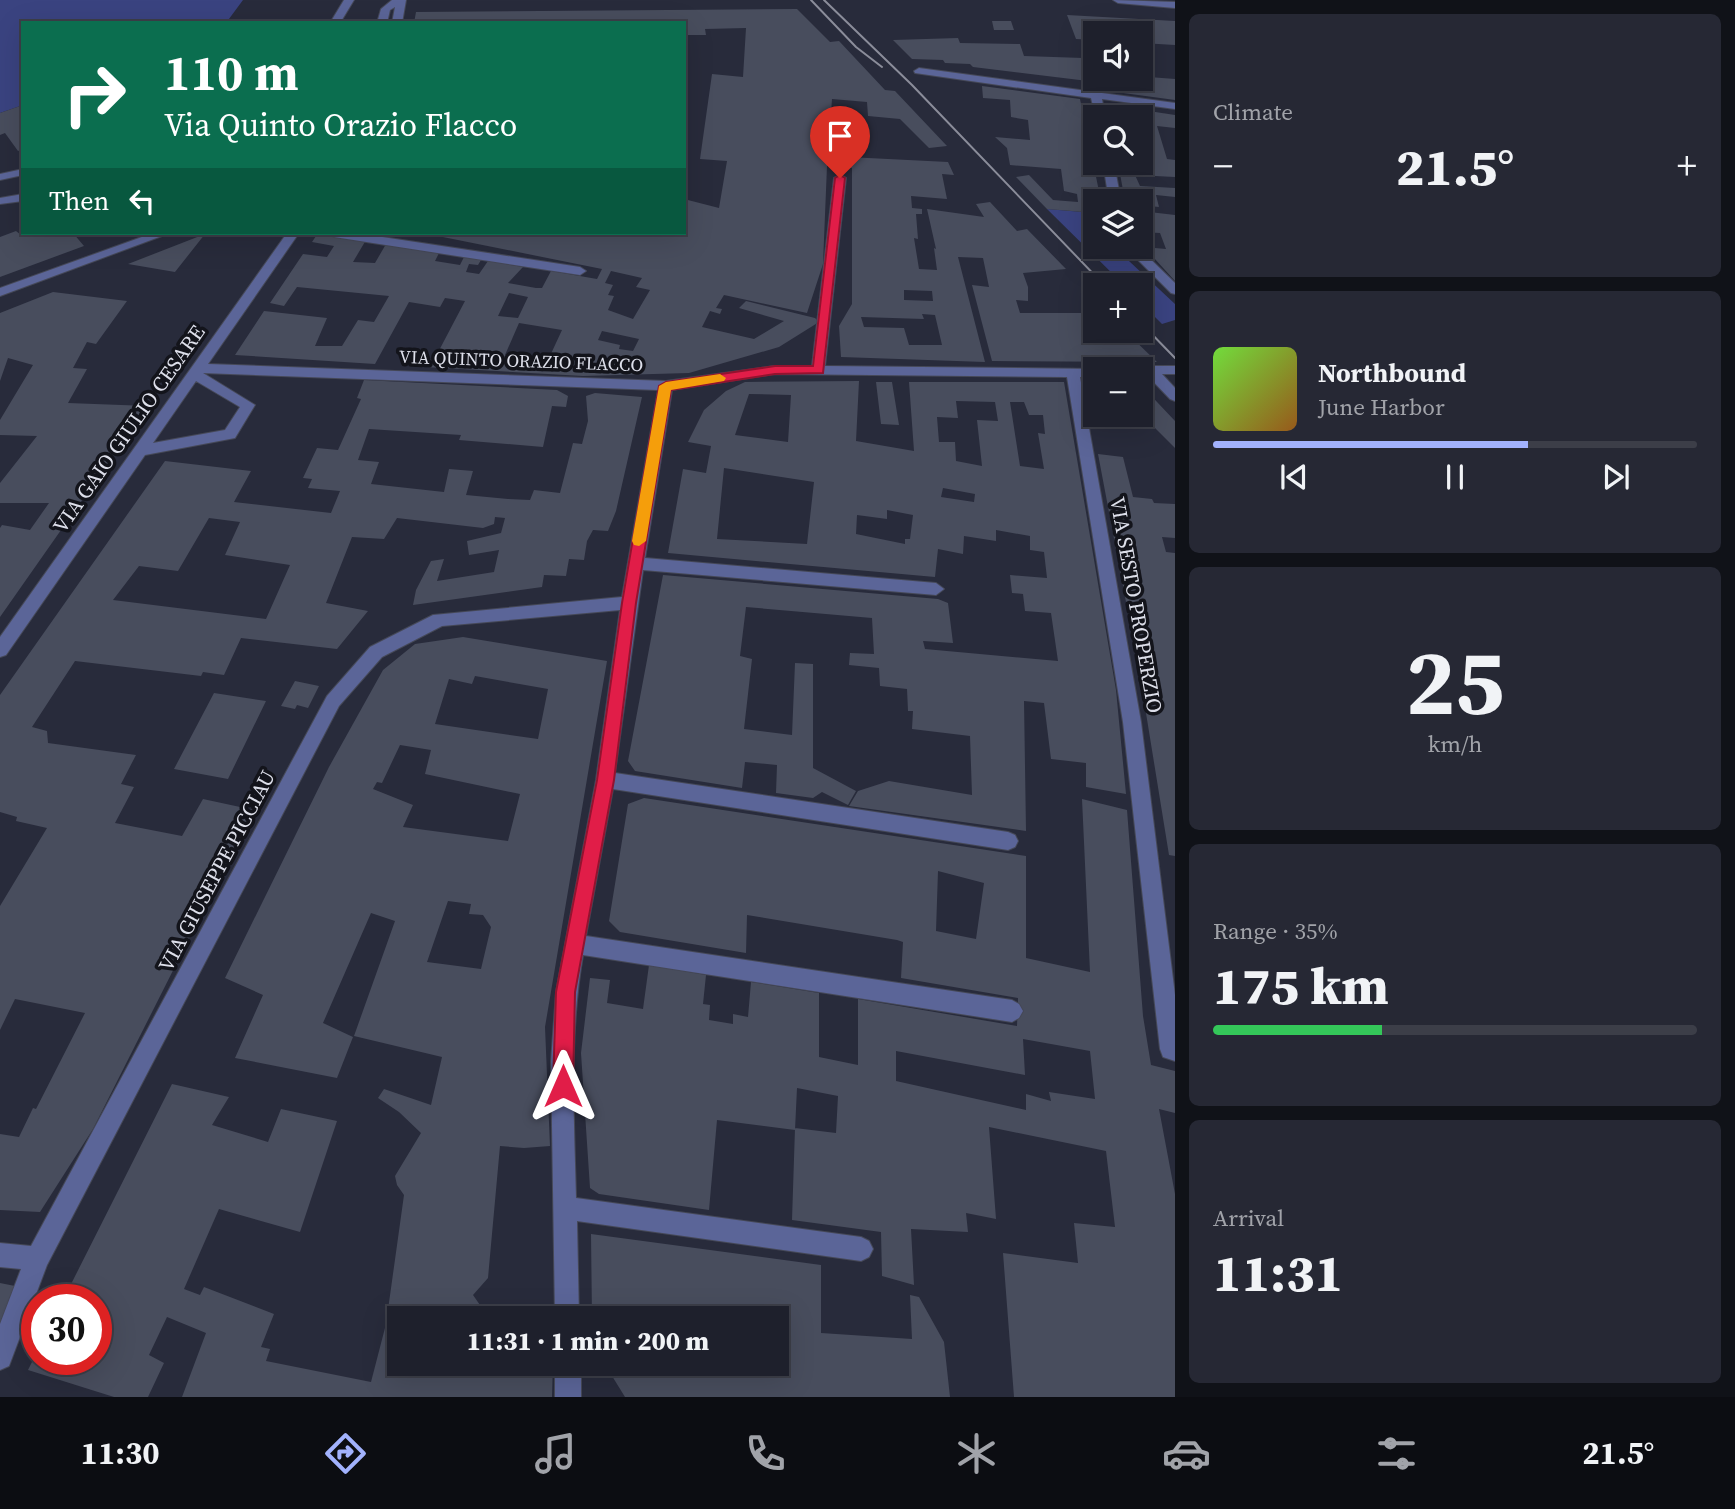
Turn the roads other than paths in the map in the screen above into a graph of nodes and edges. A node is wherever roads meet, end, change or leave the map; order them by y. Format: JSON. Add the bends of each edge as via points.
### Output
{"nodes":[{"id":1,"x":349,"y":0,"type":"edge"},
{"id":2,"x":400,"y":0,"type":"edge"},
{"id":3,"x":1118,"y":0,"type":"edge"},
{"id":4,"x":1175,"y":5,"type":"edge"},
{"id":5,"x":336,"y":21,"type":"edge"},
{"id":6,"x":383,"y":21,"type":"edge"},
{"id":7,"x":397,"y":21,"type":"edge"},
{"id":8,"x":919,"y":71,"type":"dead end"},
{"id":9,"x":1096,"y":95,"type":"junction"},
{"id":10,"x":1098,"y":105,"type":"edge"},
{"id":11,"x":1175,"y":106,"type":"edge"},
{"id":12,"x":21,"y":172,"type":"edge"},
{"id":13,"x":0,"y":177,"type":"edge"},
{"id":14,"x":840,"y":178,"type":"dead end"},
{"id":15,"x":21,"y":197,"type":"edge"},
{"id":16,"x":0,"y":201,"type":"edge"},
{"id":17,"x":158,"y":235,"type":"edge"},
{"id":18,"x":292,"y":235,"type":"edge"},
{"id":19,"x":347,"y":235,"type":"edge"},
{"id":20,"x":1143,"y":259,"type":"edge"},
{"id":21,"x":580,"y":271,"type":"dead end"},
{"id":22,"x":1175,"y":290,"type":"edge"},
{"id":23,"x":0,"y":292,"type":"edge"},
{"id":24,"x":818,"y":370,"type":"junction"},
{"id":25,"x":1153,"y":370,"type":"edge"},
{"id":26,"x":1175,"y":370,"type":"edge"},
{"id":27,"x":195,"y":371,"type":"junction"},
{"id":28,"x":1073,"y":374,"type":"junction"},
{"id":29,"x":1083,"y":374,"type":"edge"},
{"id":30,"x":1153,"y":376,"type":"edge"},
{"id":31,"x":666,"y":386,"type":"junction"},
{"id":32,"x":1175,"y":396,"type":"edge"},
{"id":33,"x":138,"y":452,"type":"junction"},
{"id":34,"x":635,"y":563,"type":"junction"},
{"id":35,"x":936,"y":589,"type":"dead end"},
{"id":36,"x":629,"y":603,"type":"junction"},
{"id":37,"x":0,"y":650,"type":"edge"},
{"id":38,"x":605,"y":780,"type":"junction"},
{"id":39,"x":1008,"y":841,"type":"dead end"},
{"id":40,"x":575,"y":944,"type":"junction"},
{"id":41,"x":1012,"y":1011,"type":"dead end"},
{"id":42,"x":1175,"y":1049,"type":"edge"},
{"id":43,"x":567,"y":1208,"type":"junction"},
{"id":44,"x":861,"y":1249,"type":"dead end"},
{"id":45,"x":0,"y":1255,"type":"edge"},
{"id":46,"x":37,"y":1259,"type":"junction"},
{"id":47,"x":567,"y":1306,"type":"edge"},
{"id":48,"x":0,"y":1357,"type":"edge"},
{"id":49,"x":568,"y":1376,"type":"edge"},
{"id":50,"x":568,"y":1397,"type":"edge"}],
"edges":[{"from":1,"to":5,"type":"street"},
{"from":2,"to":6,"type":"street","via":[[386,9]]},
{"from":2,"to":7,"type":"street"},
{"from":3,"to":4,"type":"street"},
{"from":8,"to":9,"type":"street"},
{"from":9,"to":10,"type":"street"},
{"from":9,"to":11,"type":"street"},
{"from":12,"to":13,"type":"street"},
{"from":14,"to":24,"type":"street"},
{"from":15,"to":16,"type":"street"},
{"from":17,"to":23,"type":"street"},
{"from":18,"to":27,"type":"street","name":"VIA GAIO GIULIO CESARE"},
{"from":19,"to":21,"type":"street"},
{"from":20,"to":22,"type":"street"},
{"from":24,"to":28,"type":"street","name":"VIA QUINTO ORAZIO FLACCO"},
{"from":24,"to":31,"type":"street","name":"VIA QUINTO ORAZIO FLACCO","via":[[775,370]]},
{"from":25,"to":26,"type":"street"},
{"from":27,"to":31,"type":"street","name":"VIA QUINTO ORAZIO FLACCO"},
{"from":27,"to":33,"type":"street","name":"VIA GAIO GIULIO CESARE"},
{"from":27,"to":33,"type":"street","via":[[248,405],[230,434]]},
{"from":28,"to":29,"type":"street","name":"VIA QUINTO ORAZIO FLACCO"},
{"from":28,"to":42,"type":"street","name":"VIA SESTO PROPERZIO","via":[[1132,722],[1171,1049]]},
{"from":30,"to":32,"type":"street"},
{"from":31,"to":34,"type":"street"},
{"from":33,"to":37,"type":"street","name":"VIA GAIO GIULIO CESARE"},
{"from":34,"to":35,"type":"street"},
{"from":34,"to":36,"type":"street"},
{"from":36,"to":38,"type":"street"},
{"from":36,"to":46,"type":"street","name":"VIA GIUSEPPE PICCIAU","via":[[439,620],[376,652],[333,701]]},
{"from":38,"to":39,"type":"street"},
{"from":38,"to":40,"type":"street"},
{"from":40,"to":41,"type":"street"},
{"from":40,"to":43,"type":"street","via":[[566,992],[562,1062]]},
{"from":43,"to":44,"type":"street"},
{"from":43,"to":47,"type":"street"},
{"from":45,"to":46,"type":"street"},
{"from":46,"to":48,"type":"street","name":"VIA GIUSEPPE PICCIAU"},
{"from":49,"to":50,"type":"street"}]}
